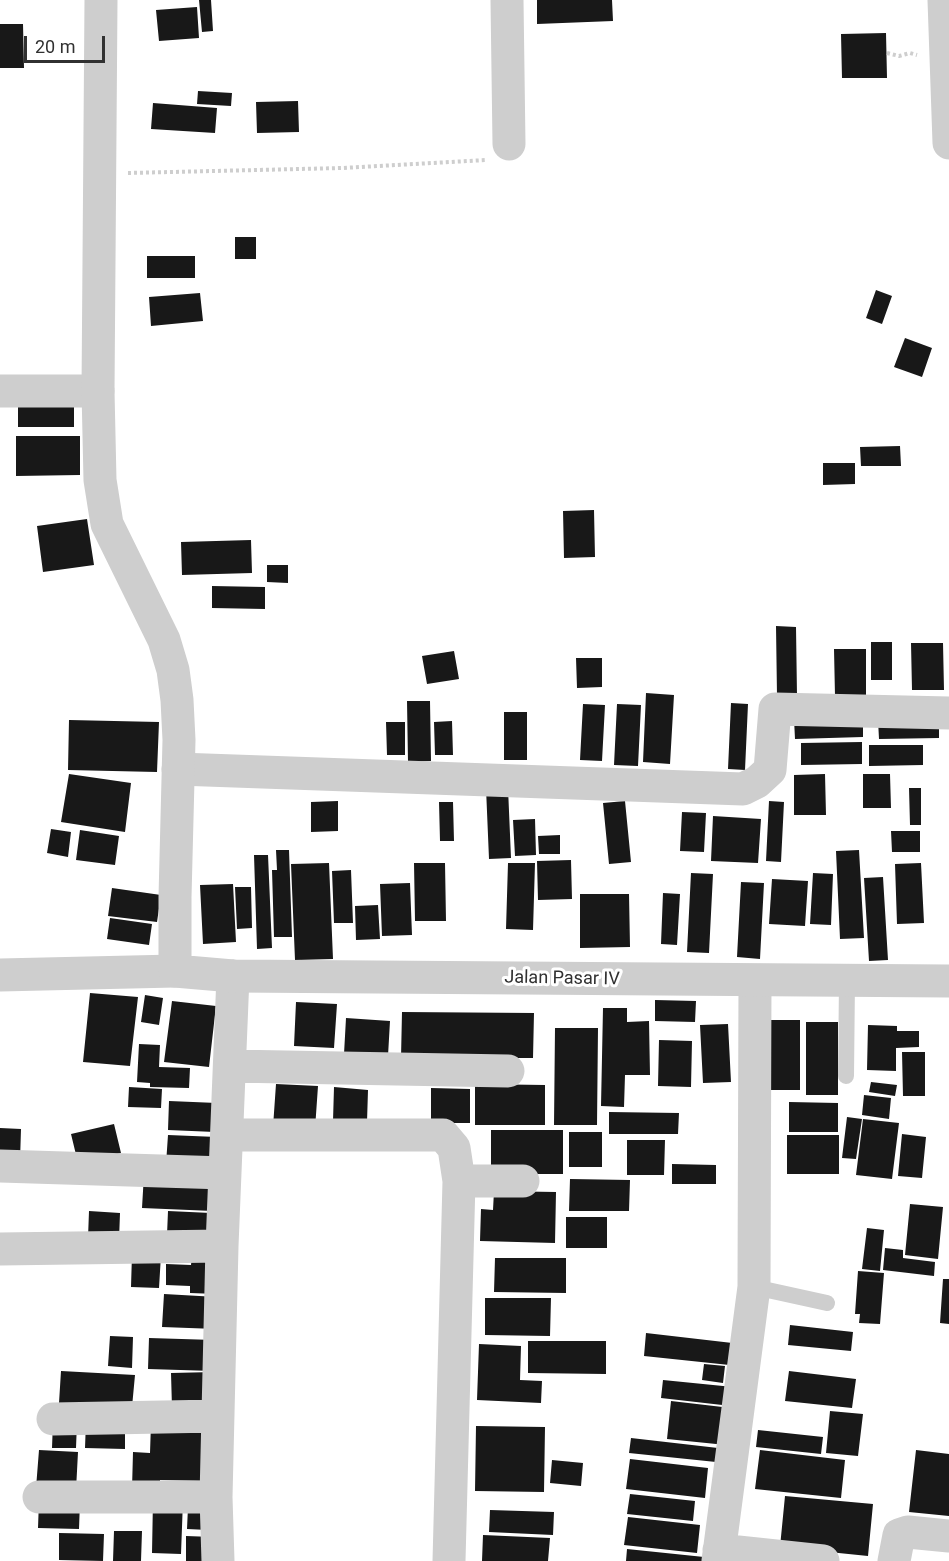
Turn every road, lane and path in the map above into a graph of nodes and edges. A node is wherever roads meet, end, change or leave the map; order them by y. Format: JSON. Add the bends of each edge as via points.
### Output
{"nodes":[{"id":1,"x":100,"y":0,"type":"edge"},
{"id":2,"x":507,"y":0,"type":"edge"},
{"id":3,"x":944,"y":0,"type":"edge"},
{"id":4,"x":949,"y":143,"type":"edge"},
{"id":5,"x":509,"y":144,"type":"joint"},
{"id":6,"x":98,"y":174,"type":"junction"},
{"id":7,"x":0,"y":391,"type":"edge"},
{"id":8,"x":98,"y":391,"type":"junction"},
{"id":9,"x":949,"y":713,"type":"edge"},
{"id":10,"x":178,"y":769,"type":"junction"},
{"id":11,"x":175,"y":970,"type":"junction"},
{"id":12,"x":0,"y":975,"type":"edge"},
{"id":13,"x":233,"y":976,"type":"junction"},
{"id":14,"x":847,"y":980,"type":"junction"},
{"id":15,"x":755,"y":981,"type":"junction"},
{"id":16,"x":949,"y":981,"type":"edge"},
{"id":17,"x":230,"y":1066,"type":"junction"},
{"id":18,"x":508,"y":1071,"type":"dead end"},
{"id":19,"x":846,"y":1076,"type":"dead end"},
{"id":20,"x":227,"y":1136,"type":"junction"},
{"id":21,"x":0,"y":1167,"type":"edge"},
{"id":22,"x":225,"y":1173,"type":"junction"},
{"id":23,"x":459,"y":1181,"type":"junction"},
{"id":24,"x":523,"y":1181,"type":"dead end"},
{"id":25,"x":222,"y":1246,"type":"junction"},
{"id":26,"x":0,"y":1249,"type":"edge"},
{"id":27,"x":754,"y":1287,"type":"junction"},
{"id":28,"x":827,"y":1302,"type":"dead end"},
{"id":29,"x":218,"y":1416,"type":"junction"},
{"id":30,"x":53,"y":1419,"type":"dead end"},
{"id":31,"x":39,"y":1497,"type":"dead end"},
{"id":32,"x":216,"y":1497,"type":"junction"},
{"id":33,"x":949,"y":1536,"type":"edge"},
{"id":34,"x":718,"y":1555,"type":"edge"},
{"id":35,"x":218,"y":1561,"type":"edge"},
{"id":36,"x":449,"y":1561,"type":"edge"},
{"id":37,"x":823,"y":1561,"type":"edge"},
{"id":38,"x":894,"y":1561,"type":"edge"}],
"edges":[{"from":1,"to":6,"type":"street"},
{"from":2,"to":5,"type":"street"},
{"from":3,"to":4,"type":"street"},
{"from":5,"to":6,"type":"path","via":[[508,153],[497,160]]},
{"from":6,"to":8,"type":"street"},
{"from":7,"to":8,"type":"street"},
{"from":8,"to":10,"type":"street","via":[[100,480],[107,524],[165,640],[177,700]]},
{"from":9,"to":10,"type":"street","via":[[775,710],[770,771],[743,789]]},
{"from":10,"to":11,"type":"street"},
{"from":11,"to":12,"type":"street","name":"Jalan Pasar IV"},
{"from":11,"to":13,"type":"street","name":"Jalan Pasar IV"},
{"from":13,"to":15,"type":"street","name":"Jalan Pasar IV"},
{"from":13,"to":17,"type":"street"},
{"from":14,"to":15,"type":"street","name":"Jalan Pasar IV"},
{"from":14,"to":16,"type":"street","name":"Jalan Pasar IV"},
{"from":14,"to":19,"type":"lane"},
{"from":15,"to":27,"type":"street"},
{"from":17,"to":18,"type":"street"},
{"from":17,"to":20,"type":"street"},
{"from":20,"to":22,"type":"street"},
{"from":20,"to":23,"type":"street","via":[[443,1135],[454,1148]]},
{"from":21,"to":22,"type":"street"},
{"from":22,"to":25,"type":"street"},
{"from":23,"to":24,"type":"street"},
{"from":23,"to":36,"type":"street"},
{"from":25,"to":26,"type":"street"},
{"from":25,"to":29,"type":"street"},
{"from":27,"to":28,"type":"lane"},
{"from":27,"to":34,"type":"street"},
{"from":29,"to":30,"type":"street"},
{"from":29,"to":32,"type":"street"},
{"from":31,"to":32,"type":"street"},
{"from":32,"to":35,"type":"street"},
{"from":33,"to":38,"type":"street","via":[[908,1532],[899,1535]]},
{"from":34,"to":37,"type":"street"}]}
